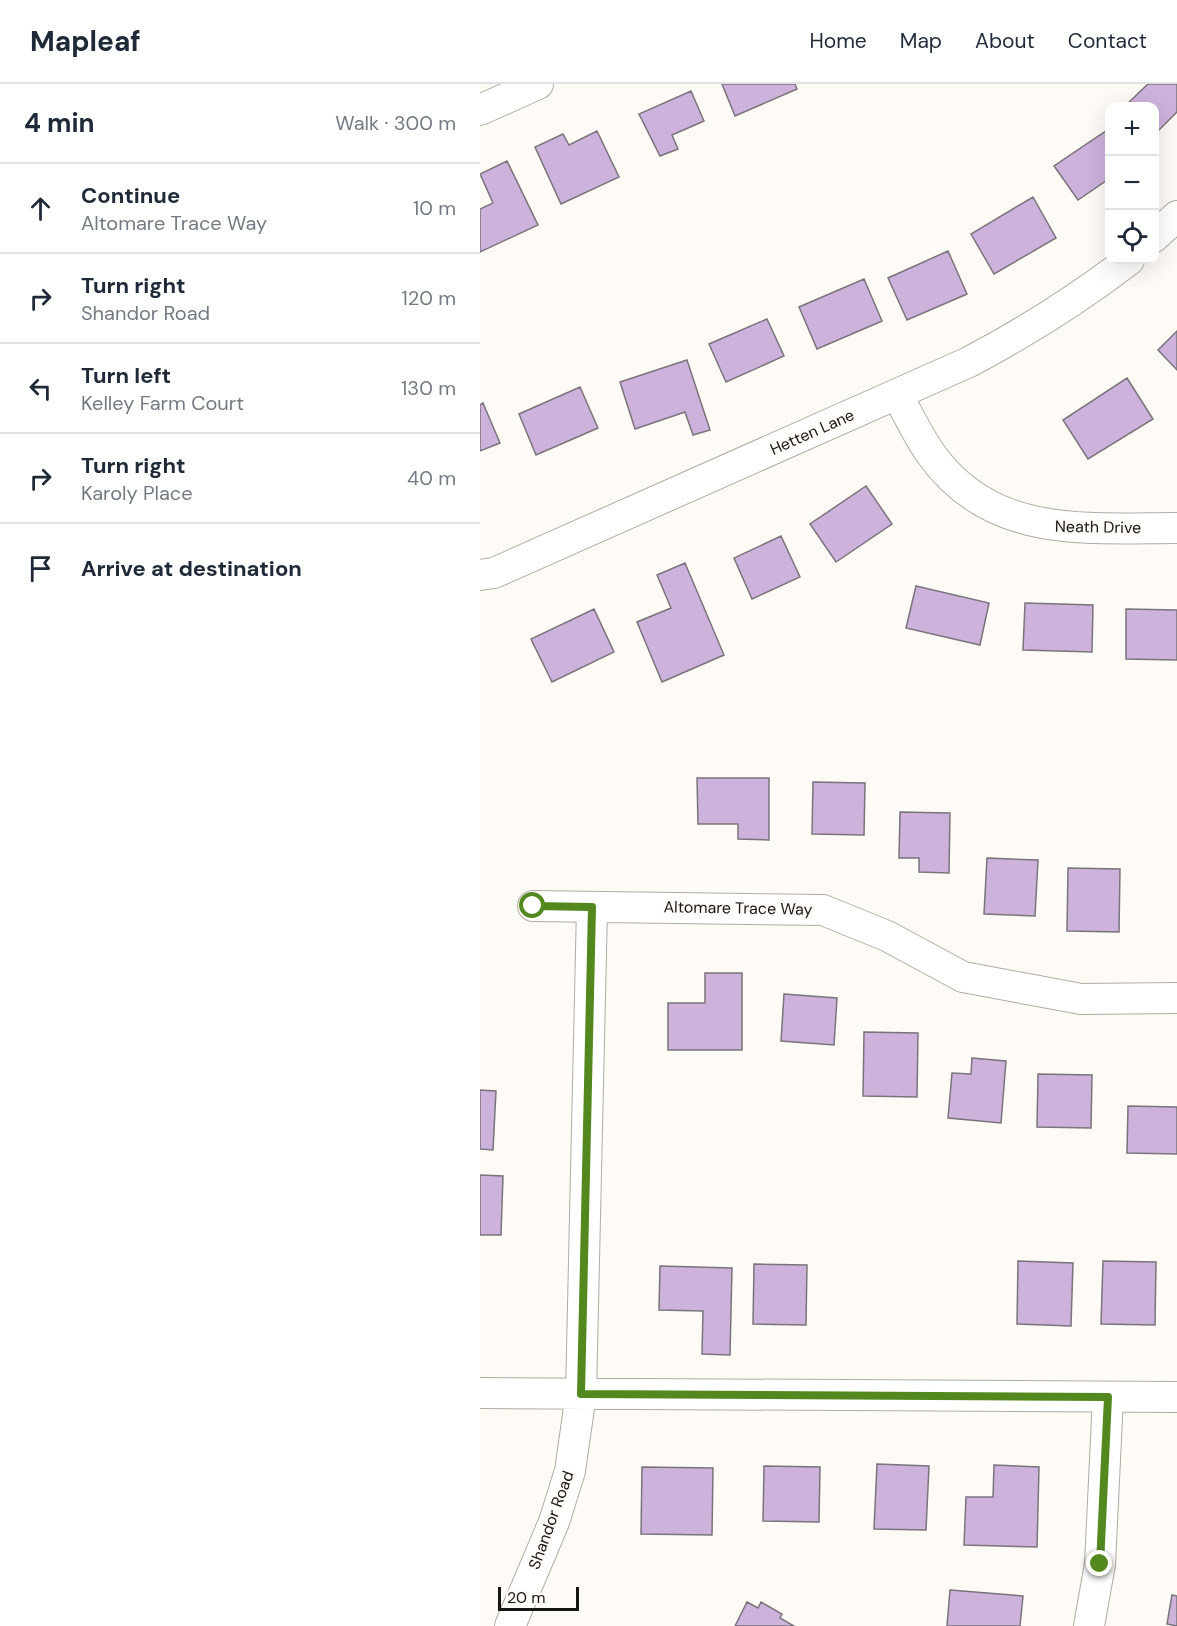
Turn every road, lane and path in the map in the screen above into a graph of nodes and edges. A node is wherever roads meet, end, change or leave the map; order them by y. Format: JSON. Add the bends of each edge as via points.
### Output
{"nodes":[{"id":1,"x":537,"y":84,"type":"edge"},
{"id":2,"x":480,"y":110,"type":"edge"},
{"id":3,"x":1177,"y":216,"type":"edge"},
{"id":4,"x":1159,"y":233,"type":"edge"},
{"id":5,"x":1124,"y":264,"type":"edge"},
{"id":6,"x":897,"y":394,"type":"junction"},
{"id":7,"x":1177,"y":528,"type":"edge"},
{"id":8,"x":480,"y":575,"type":"edge"},
{"id":9,"x":533,"y":906,"type":"dead end"},
{"id":10,"x":592,"y":907,"type":"junction"},
{"id":11,"x":1177,"y":998,"type":"edge"},
{"id":12,"x":480,"y":1393,"type":"edge"},
{"id":13,"x":581,"y":1394,"type":"junction"},
{"id":14,"x":1108,"y":1397,"type":"junction"},
{"id":15,"x":1177,"y":1397,"type":"edge"},
{"id":16,"x":514,"y":1624,"type":"edge"},
{"id":17,"x":1089,"y":1626,"type":"edge"}],
"edges":[{"from":1,"to":2,"type":"street"},
{"from":3,"to":4,"type":"street"},
{"from":5,"to":6,"type":"street","name":"Hetten Lane","via":[[1020,336]]},
{"from":6,"to":7,"type":"street","name":"Neath Drive","via":[[930,454],[953,480],[980,501],[1011,516],[1071,528]]},
{"from":6,"to":8,"type":"street","name":"Hetten Lane","via":[[494,573]]},
{"from":9,"to":10,"type":"street","name":"Altomare Trace Way"},
{"from":10,"to":11,"type":"street","name":"Altomare Trace Way","via":[[823,910],[887,936],[963,977],[1081,999]]},
{"from":10,"to":13,"type":"street","name":"Shandor Road"},
{"from":12,"to":13,"type":"street"},
{"from":13,"to":14,"type":"street"},
{"from":13,"to":16,"type":"street","name":"Shandor Road","via":[[570,1471]]},
{"from":14,"to":15,"type":"street"},
{"from":14,"to":17,"type":"street","via":[[1100,1564]]}]}
